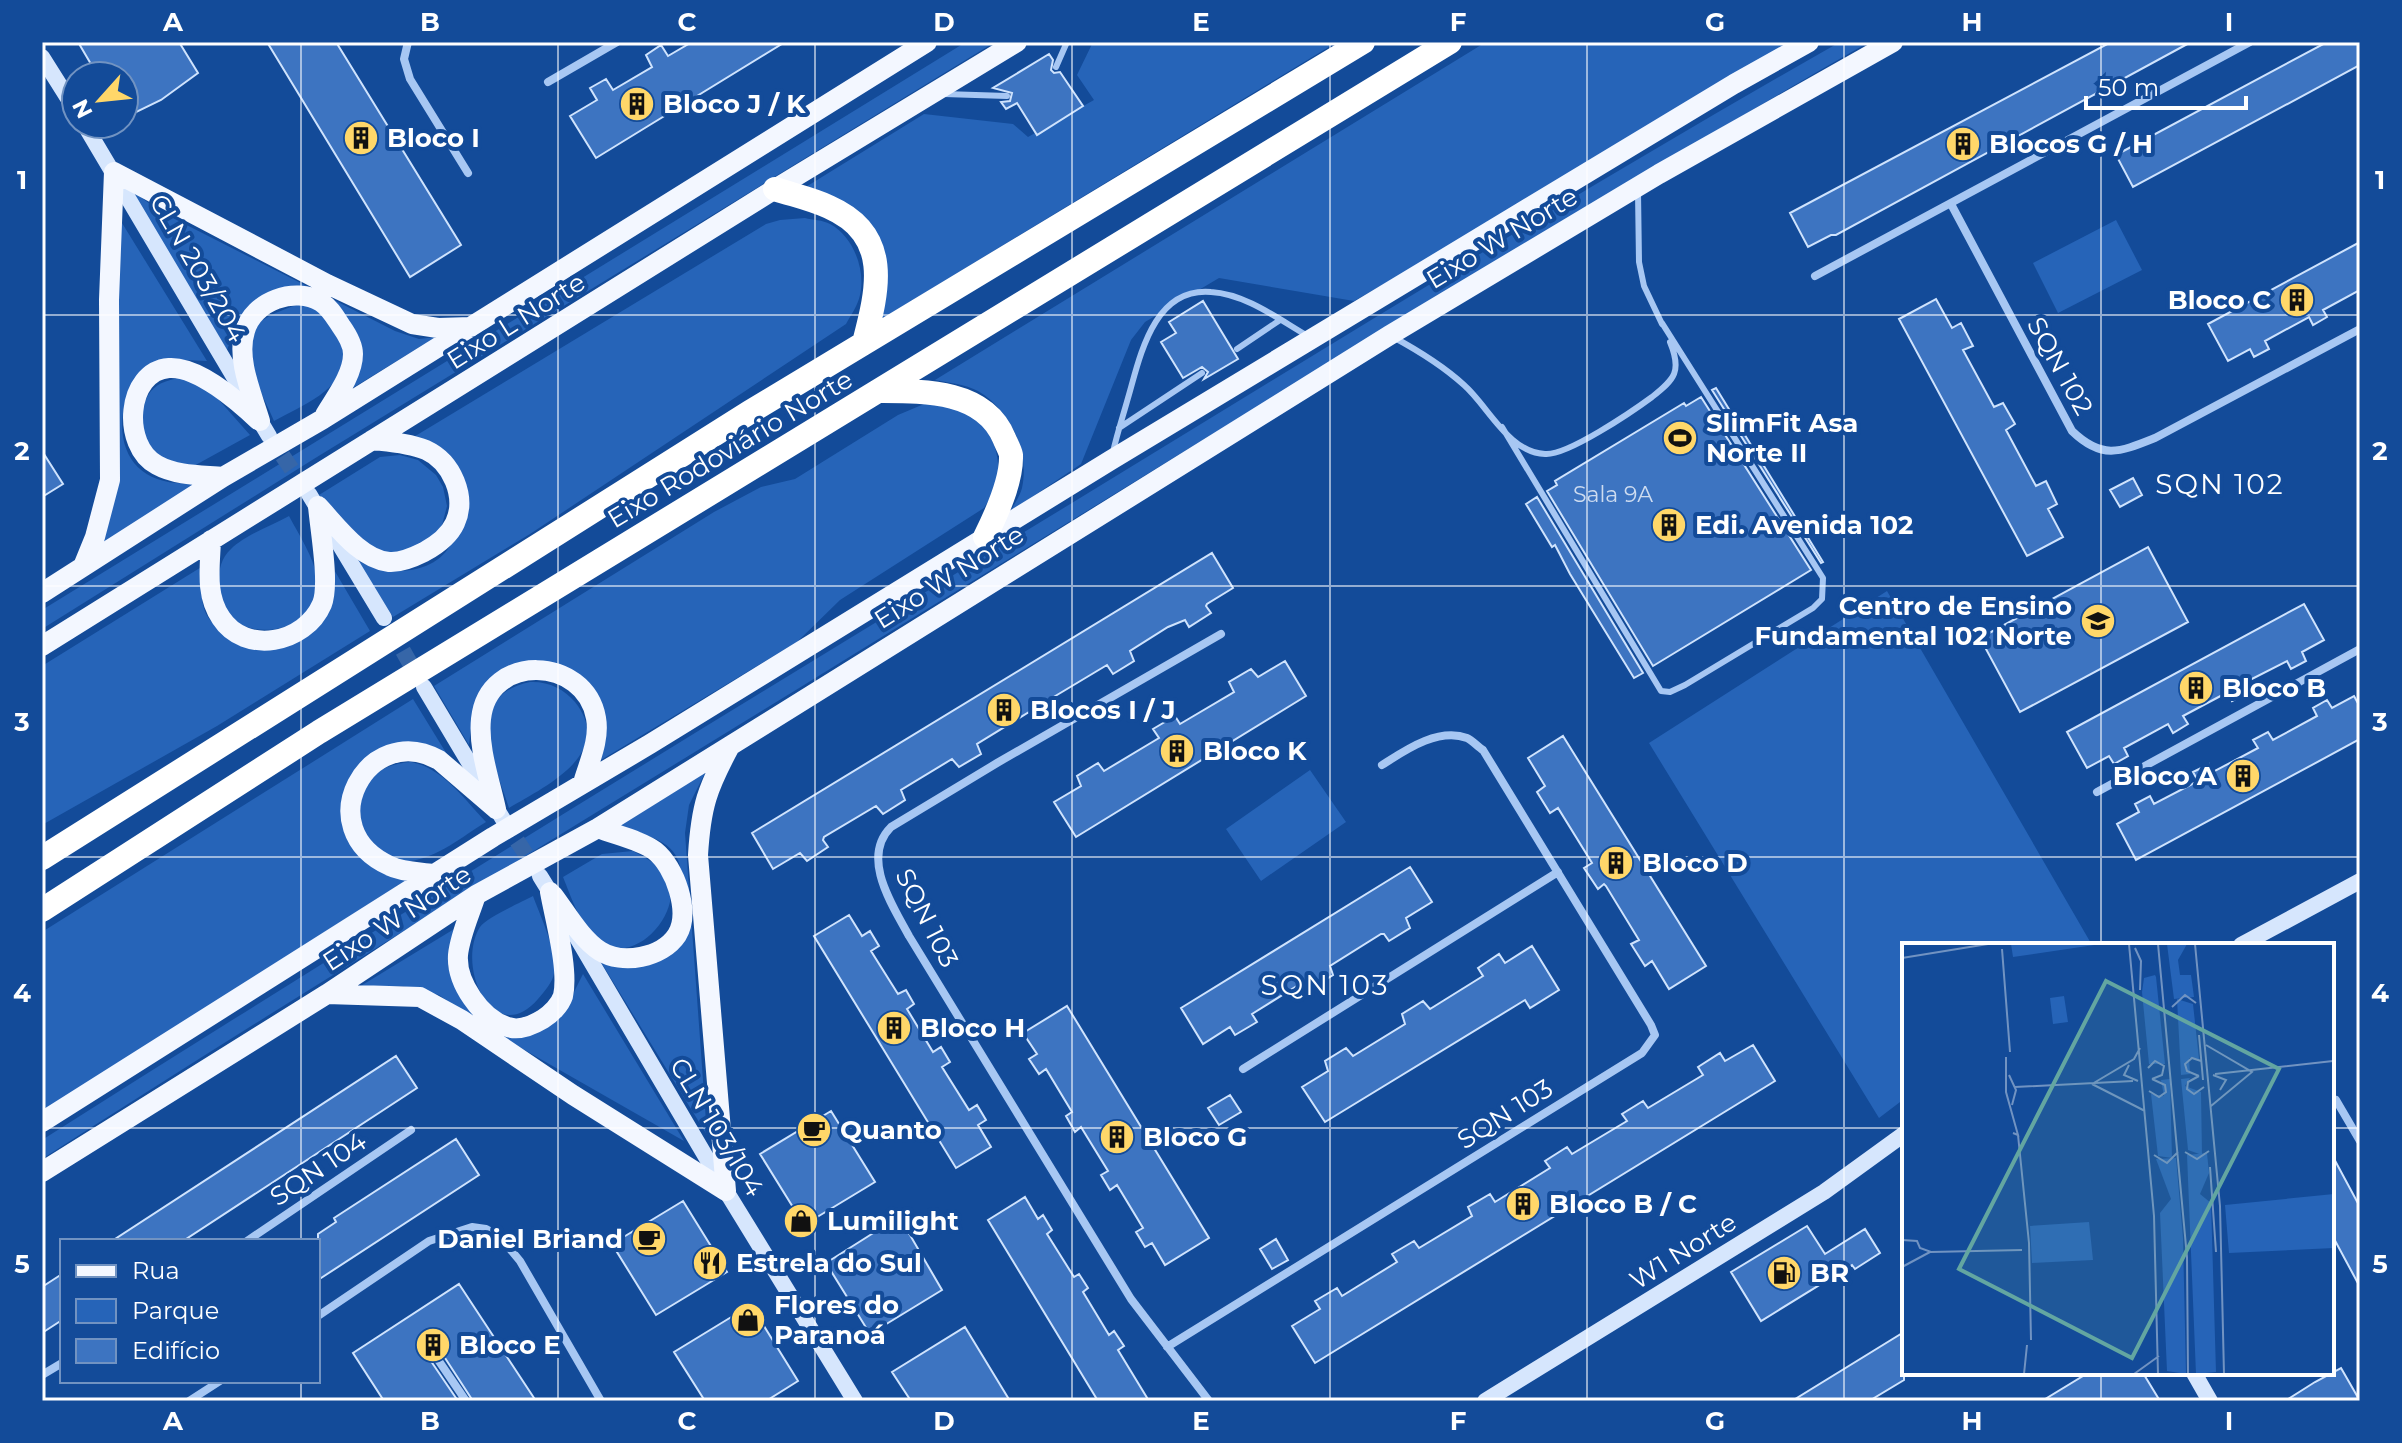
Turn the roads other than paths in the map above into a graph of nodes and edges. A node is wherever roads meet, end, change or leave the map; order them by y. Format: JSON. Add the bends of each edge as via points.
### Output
{"nodes":[{"id":1,"x":398,"y":42,"type":"edge"},
{"id":2,"x":617,"y":42,"type":"edge"},
{"id":3,"x":927,"y":42,"type":"edge"},
{"id":4,"x":1017,"y":42,"type":"edge"},
{"id":5,"x":1067,"y":42,"type":"edge"},
{"id":6,"x":1363,"y":42,"type":"edge"},
{"id":7,"x":1450,"y":42,"type":"edge"},
{"id":8,"x":1809,"y":42,"type":"edge"},
{"id":9,"x":1893,"y":42,"type":"edge"},
{"id":10,"x":2250,"y":42,"type":"edge"},
{"id":11,"x":406,"y":46,"type":"edge"},
{"id":12,"x":42,"y":57,"type":"edge"},
{"id":13,"x":1056,"y":67,"type":"dead end"},
{"id":14,"x":548,"y":82,"type":"dead end"},
{"id":15,"x":60,"y":86,"type":"edge"},
{"id":16,"x":932,"y":94,"type":"junction"},
{"id":17,"x":1007,"y":96,"type":"dead end"},
{"id":18,"x":94,"y":140,"type":"edge"},
{"id":19,"x":114,"y":172,"type":"junction"},
{"id":20,"x":468,"y":173,"type":"dead end"},
{"id":21,"x":1638,"y":187,"type":"junction"},
{"id":22,"x":775,"y":189,"type":"junction"},
{"id":23,"x":1951,"y":204,"type":"junction"},
{"id":24,"x":1815,"y":276,"type":"dead end"},
{"id":25,"x":1280,"y":320,"type":"junction"},
{"id":26,"x":1662,"y":323,"type":"junction"},
{"id":27,"x":471,"y":327,"type":"junction"},
{"id":28,"x":2360,"y":329,"type":"edge"},
{"id":29,"x":1390,"y":335,"type":"junction"},
{"id":30,"x":1312,"y":339,"type":"junction"},
{"id":31,"x":864,"y":343,"type":"junction"},
{"id":32,"x":1237,"y":349,"type":"dead end"},
{"id":33,"x":1202,"y":373,"type":"dead end"},
{"id":34,"x":880,"y":391,"type":"junction"},
{"id":35,"x":323,"y":419,"type":"junction"},
{"id":36,"x":1502,"y":427,"type":"junction"},
{"id":37,"x":1119,"y":428,"type":"junction"},
{"id":38,"x":264,"y":429,"type":"junction"},
{"id":39,"x":372,"y":440,"type":"junction"},
{"id":40,"x":1111,"y":460,"type":"junction"},
{"id":41,"x":223,"y":477,"type":"junction"},
{"id":42,"x":314,"y":500,"type":"junction"},
{"id":43,"x":985,"y":537,"type":"junction"},
{"id":44,"x":211,"y":540,"type":"junction"},
{"id":45,"x":84,"y":564,"type":"junction"},
{"id":46,"x":42,"y":593,"type":"edge"},
{"id":47,"x":384,"y":618,"type":"tunnel mouth"},
{"id":48,"x":1221,"y":634,"type":"dead end"},
{"id":49,"x":42,"y":646,"type":"edge"},
{"id":50,"x":2360,"y":649,"type":"edge"},
{"id":51,"x":424,"y":687,"type":"tunnel mouth"},
{"id":52,"x":731,"y":744,"type":"junction"},
{"id":53,"x":1382,"y":765,"type":"dead end"},
{"id":54,"x":583,"y":783,"type":"junction"},
{"id":55,"x":2097,"y":792,"type":"dead end"},
{"id":56,"x":500,"y":815,"type":"junction"},
{"id":57,"x":598,"y":828,"type":"junction"},
{"id":58,"x":42,"y":858,"type":"edge"},
{"id":59,"x":1558,"y":872,"type":"junction"},
{"id":60,"x":433,"y":874,"type":"junction"},
{"id":61,"x":2360,"y":881,"type":"edge"},
{"id":62,"x":545,"y":884,"type":"junction"},
{"id":63,"x":476,"y":895,"type":"junction"},
{"id":64,"x":42,"y":910,"type":"edge"},
{"id":65,"x":2245,"y":943,"type":"edge"},
{"id":66,"x":327,"y":994,"type":"junction"},
{"id":67,"x":1243,"y":1069,"type":"dead end"},
{"id":68,"x":2336,"y":1100,"type":"dead end"},
{"id":69,"x":42,"y":1122,"type":"edge"},
{"id":70,"x":411,"y":1130,"type":"dead end"},
{"id":71,"x":1902,"y":1136,"type":"edge"},
{"id":72,"x":2360,"y":1141,"type":"edge"},
{"id":73,"x":42,"y":1172,"type":"edge"},
{"id":74,"x":726,"y":1191,"type":"junction"},
{"id":75,"x":250,"y":1239,"type":"edge"},
{"id":76,"x":320,"y":1315,"type":"edge"},
{"id":77,"x":426,"y":1342,"type":"dead end"},
{"id":78,"x":1167,"y":1347,"type":"junction"},
{"id":79,"x":60,"y":1364,"type":"edge"},
{"id":80,"x":42,"y":1375,"type":"edge"},
{"id":81,"x":2195,"y":1375,"type":"edge"},
{"id":82,"x":217,"y":1383,"type":"edge"},
{"id":83,"x":189,"y":1401,"type":"edge"},
{"id":84,"x":466,"y":1401,"type":"edge"},
{"id":85,"x":601,"y":1401,"type":"edge"},
{"id":86,"x":855,"y":1401,"type":"edge"},
{"id":87,"x":1209,"y":1401,"type":"edge"},
{"id":88,"x":1485,"y":1401,"type":"edge"},
{"id":89,"x":2210,"y":1401,"type":"edge"}],
"edges":[{"from":1,"to":11,"type":"street"},
{"from":2,"to":14,"type":"street"},
{"from":3,"to":27,"type":"main road","name":"Eixo L Norte"},
{"from":4,"to":16,"type":"main road","name":"Eixo L Norte"},
{"from":5,"to":13,"type":"lane"},
{"from":6,"to":31,"type":"highway","name":"Eixo Rodoviário Norte"},
{"from":7,"to":34,"type":"highway","name":"Eixo Rodoviário Norte"},
{"from":8,"to":30,"type":"main road","name":"Eixo W Norte"},
{"from":9,"to":21,"type":"main road","name":"Eixo W Norte"},
{"from":10,"to":23,"type":"street"},
{"from":11,"to":20,"type":"street","via":[[410,79]]},
{"from":12,"to":15,"type":"street"},
{"from":16,"to":17,"type":"lane"},
{"from":16,"to":22,"type":"main road","name":"Eixo L Norte"},
{"from":18,"to":19,"type":"street","name":"CLN 203/204"},
{"from":19,"to":27,"type":"main road","via":[[412,324]]},
{"from":19,"to":38,"type":"street","name":"CLN 203/204"},
{"from":19,"to":45,"type":"main road","via":[[110,480]]},
{"from":21,"to":26,"type":"lane","via":[[1639,262]]},
{"from":21,"to":29,"type":"main road","name":"Eixo W Norte"},
{"from":22,"to":31,"type":"highway","via":[[830,207],[868,240],[878,276]]},
{"from":22,"to":39,"type":"main road","name":"Eixo L Norte"},
{"from":23,"to":24,"type":"street"},
{"from":23,"to":28,"type":"street","name":"SQN 102","via":[[2072,431],[2088,447],[2106,451],[2155,438]]},
{"from":25,"to":30,"type":"lane"},
{"from":25,"to":32,"type":"lane"},
{"from":25,"to":37,"type":"lane","via":[[1213,292],[1172,304],[1142,348]]},
{"from":26,"to":36,"type":"lane","via":[[1677,358],[1676,370],[1668,384],[1638,408],[1550,455],[1520,445]]},
{"from":26,"to":36,"type":"lane","via":[[1823,578],[1822,599],[1813,608],[1685,685],[1661,691]]},
{"from":27,"to":35,"type":"main road","name":"Eixo L Norte"},
{"from":29,"to":36,"type":"lane","via":[[1438,363]]},
{"from":29,"to":52,"type":"main road","name":"Eixo W Norte"},
{"from":30,"to":40,"type":"main road","name":"Eixo W Norte"},
{"from":31,"to":58,"type":"highway","name":"Eixo Rodoviário Norte"},
{"from":33,"to":37,"type":"lane"},
{"from":34,"to":43,"type":"highway","via":[[953,397],[981,408],[999,425],[1011,454],[1001,505]]},
{"from":34,"to":64,"type":"highway","name":"Eixo Rodoviário Norte","via":[[319,732]]},
{"from":35,"to":38,"type":"main road","via":[[353,354],[330,310],[298,295],[266,304],[245,330],[243,359]]},
{"from":35,"to":41,"type":"main road","name":"Eixo L Norte"},
{"from":37,"to":40,"type":"lane"},
{"from":38,"to":41,"type":"main road","via":[[236,398],[198,376],[160,370],[141,387],[132,423],[147,458],[177,473]]},
{"from":39,"to":42,"type":"main road","via":[[428,451],[453,476],[458,510],[441,542],[412,558],[389,562],[357,547]]},
{"from":39,"to":44,"type":"main road","name":"Eixo L Norte"},
{"from":40,"to":43,"type":"main road","name":"Eixo W Norte"},
{"from":41,"to":45,"type":"main road","name":"Eixo L Norte"},
{"from":42,"to":44,"type":"main road","via":[[325,579],[322,604],[303,627],[280,639],[253,642],[220,617],[210,590]]},
{"from":42,"to":47,"type":"street"},
{"from":43,"to":54,"type":"main road","name":"Eixo W Norte"},
{"from":44,"to":49,"type":"main road","name":"Eixo L Norte"},
{"from":45,"to":46,"type":"main road","name":"Eixo L Norte"},
{"from":48,"to":78,"type":"street","name":"SQN 103","via":[[891,827],[879,848],[886,893],[909,936],[1131,1299]]},
{"from":50,"to":55,"type":"street"},
{"from":51,"to":56,"type":"street"},
{"from":52,"to":57,"type":"main road","name":"Eixo W Norte"},
{"from":52,"to":74,"type":"main road","via":[[701,813],[698,855]]},
{"from":53,"to":59,"type":"street","name":"SQN 103","via":[[1415,745],[1449,736],[1468,738],[1500,775]]},
{"from":54,"to":56,"type":"main road","via":[[597,740],[591,703],[566,677],[534,668],[512,675],[493,687],[481,720]]},
{"from":54,"to":60,"type":"main road","name":"Eixo W Norte"},
{"from":56,"to":60,"type":"main road","via":[[429,754],[404,750],[364,773],[348,812],[361,845],[392,867]]},
{"from":57,"to":62,"type":"main road","via":[[654,851],[667,865],[682,909],[678,934],[645,957],[601,952]]},
{"from":57,"to":63,"type":"main road","name":"Eixo W Norte"},
{"from":59,"to":67,"type":"street"},
{"from":59,"to":78,"type":"street","name":"SQN 103","via":[[1651,1025],[1651,1043]]},
{"from":60,"to":69,"type":"main road","name":"Eixo W Norte"},
{"from":61,"to":65,"type":"street"},
{"from":62,"to":63,"type":"main road","via":[[562,964],[562,997],[550,1014],[527,1026],[510,1028],[492,1019],[478,1007],[463,979],[458,957]]},
{"from":62,"to":74,"type":"street","name":"CLN 103/104"},
{"from":63,"to":66,"type":"main road","name":"Eixo W Norte"},
{"from":66,"to":73,"type":"main road","name":"Eixo W Norte"},
{"from":66,"to":74,"type":"main road","via":[[420,997]]},
{"from":68,"to":72,"type":"street"},
{"from":70,"to":75,"type":"street","name":"SQN 104"},
{"from":71,"to":88,"type":"street","name":"W1 Norte","via":[[1824,1192]]},
{"from":74,"to":86,"type":"street","name":"CLN 103/104"},
{"from":76,"to":85,"type":"street","via":[[429,1241],[472,1227],[486,1229],[520,1261]]},
{"from":77,"to":84,"type":"street"},
{"from":78,"to":87,"type":"street","name":"SQN 103"},
{"from":79,"to":80,"type":"street"},
{"from":81,"to":89,"type":"street"},
{"from":82,"to":83,"type":"street"}]}
